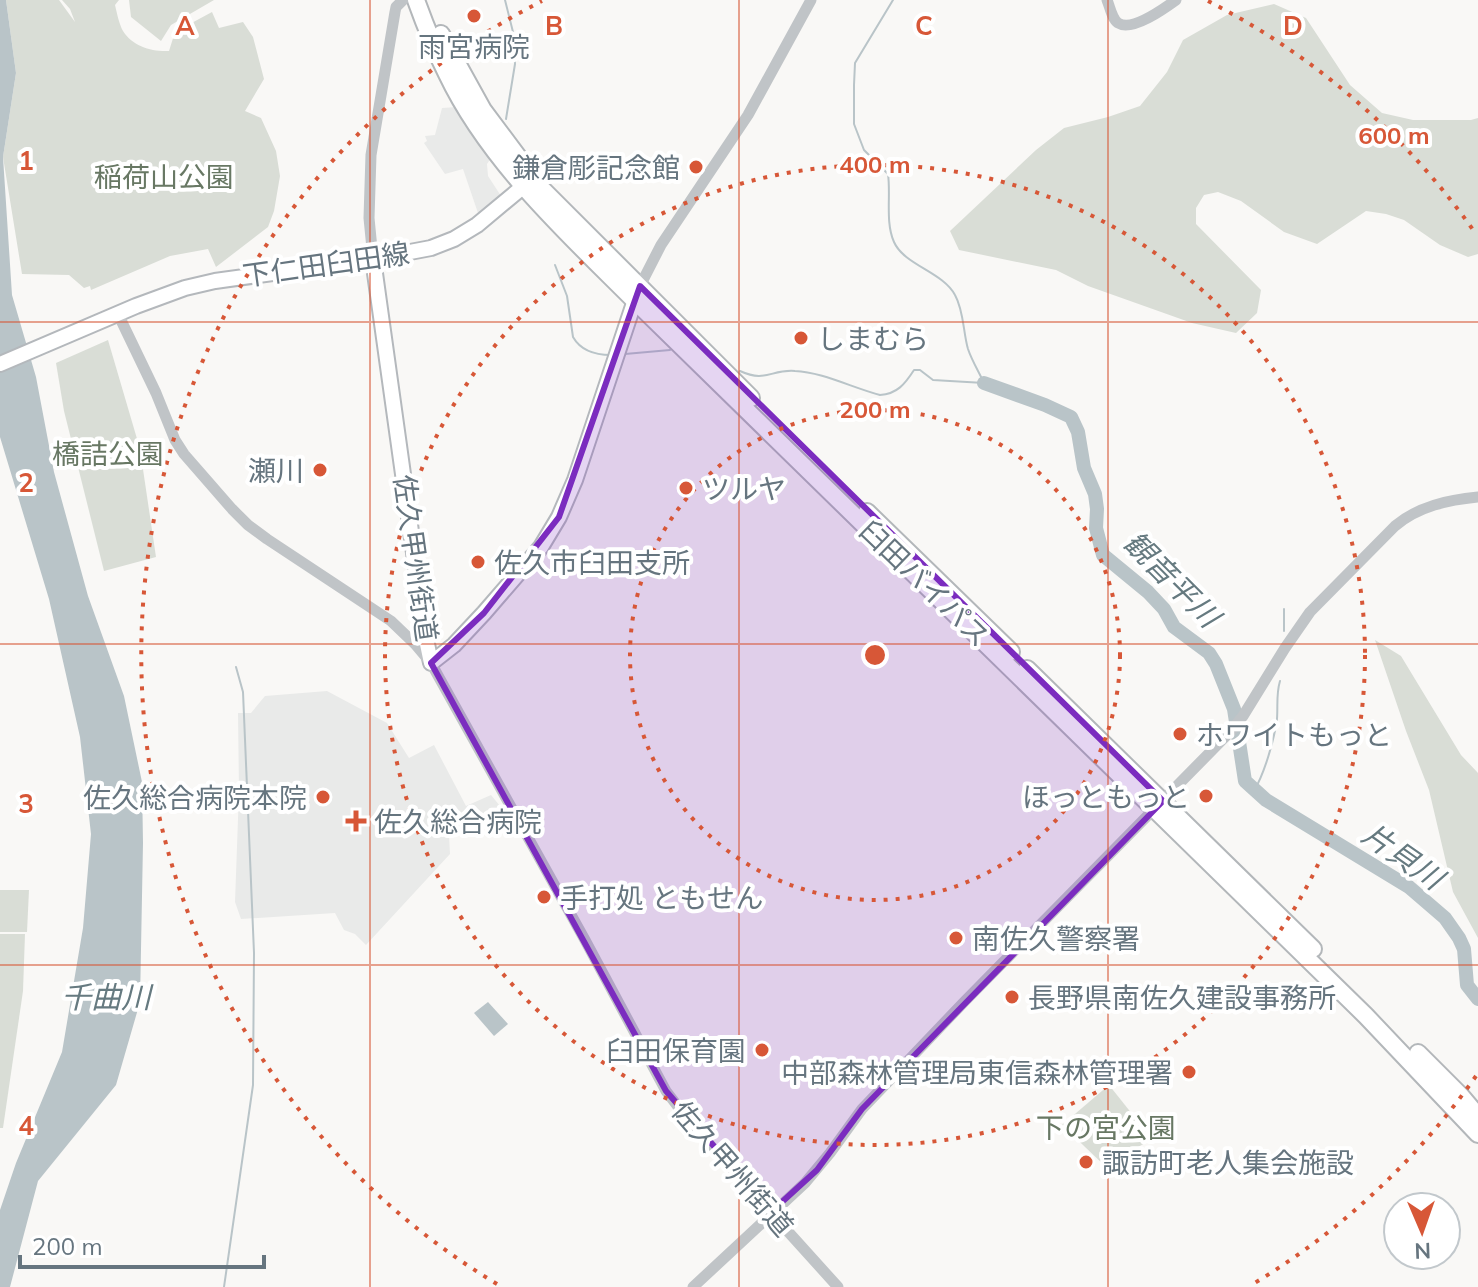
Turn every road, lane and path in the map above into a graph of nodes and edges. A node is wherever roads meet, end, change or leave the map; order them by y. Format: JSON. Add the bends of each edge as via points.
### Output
{"nodes":[{"id":1,"x":403,"y":0,"type":"edge"},
{"id":2,"x":416,"y":0,"type":"edge"},
{"id":3,"x":425,"y":0,"type":"edge"},
{"id":4,"x":811,"y":0,"type":"edge"},
{"id":5,"x":1107,"y":0,"type":"edge"},
{"id":6,"x":1176,"y":0,"type":"edge"},
{"id":7,"x":528,"y":183,"type":"junction"},
{"id":8,"x":373,"y":259,"type":"junction"},
{"id":9,"x":638,"y":294,"type":"junction"},
{"id":10,"x":111,"y":318,"type":"junction"},
{"id":11,"x":0,"y":364,"type":"edge"},
{"id":12,"x":1478,"y":497,"type":"edge"},
{"id":13,"x":431,"y":663,"type":"junction"},
{"id":14,"x":1158,"y":805,"type":"junction"},
{"id":15,"x":1478,"y":1116,"type":"edge"},
{"id":16,"x":1478,"y":1134,"type":"edge"},
{"id":17,"x":771,"y":1212,"type":"junction"},
{"id":18,"x":693,"y":1287,"type":"edge"},
{"id":19,"x":838,"y":1287,"type":"edge"}],
"edges":[{"from":1,"to":8,"type":"street","name":"佐久甲州街道","via":[[396,7],[371,155]]},
{"from":2,"to":7,"type":"highway","name":"臼田バイパス","via":[[457,93],[481,131]]},
{"from":3,"to":7,"type":"highway","name":"臼田バイパス","via":[[444,42]]},
{"from":4,"to":9,"type":"street","via":[[748,115],[661,245]]},
{"from":5,"to":6,"type":"street","via":[[1116,21],[1125,25]]},
{"from":7,"to":8,"type":"main road","name":"下仁田臼田線","via":[[454,239]]},
{"from":7,"to":9,"type":"highway","name":"臼田バイパス"},
{"from":8,"to":10,"type":"main road","name":"下仁田臼田線","via":[[215,281]]},
{"from":8,"to":13,"type":"main road","name":"佐久甲州街道"},
{"from":9,"to":13,"type":"main road","via":[[575,480],[550,534],[464,635]]},
{"from":9,"to":14,"type":"highway","name":"臼田バイパス","via":[[994,650]]},
{"from":10,"to":11,"type":"main road","name":"下仁田臼田線"},
{"from":10,"to":13,"type":"street","via":[[156,393],[175,440],[232,509],[267,539],[391,621]]},
{"from":12,"to":14,"type":"street","via":[[1430,506],[1395,526],[1310,612],[1243,716]]},
{"from":13,"to":17,"type":"street","name":"佐久甲州街道","via":[[666,1091]]},
{"from":14,"to":15,"type":"highway","name":"臼田バイパス"},
{"from":14,"to":16,"type":"highway","name":"臼田バイパス"},
{"from":14,"to":17,"type":"street","via":[[887,1082],[817,1170]]},
{"from":17,"to":18,"type":"street"},
{"from":17,"to":19,"type":"street","name":"佐久甲州街道"}]}
